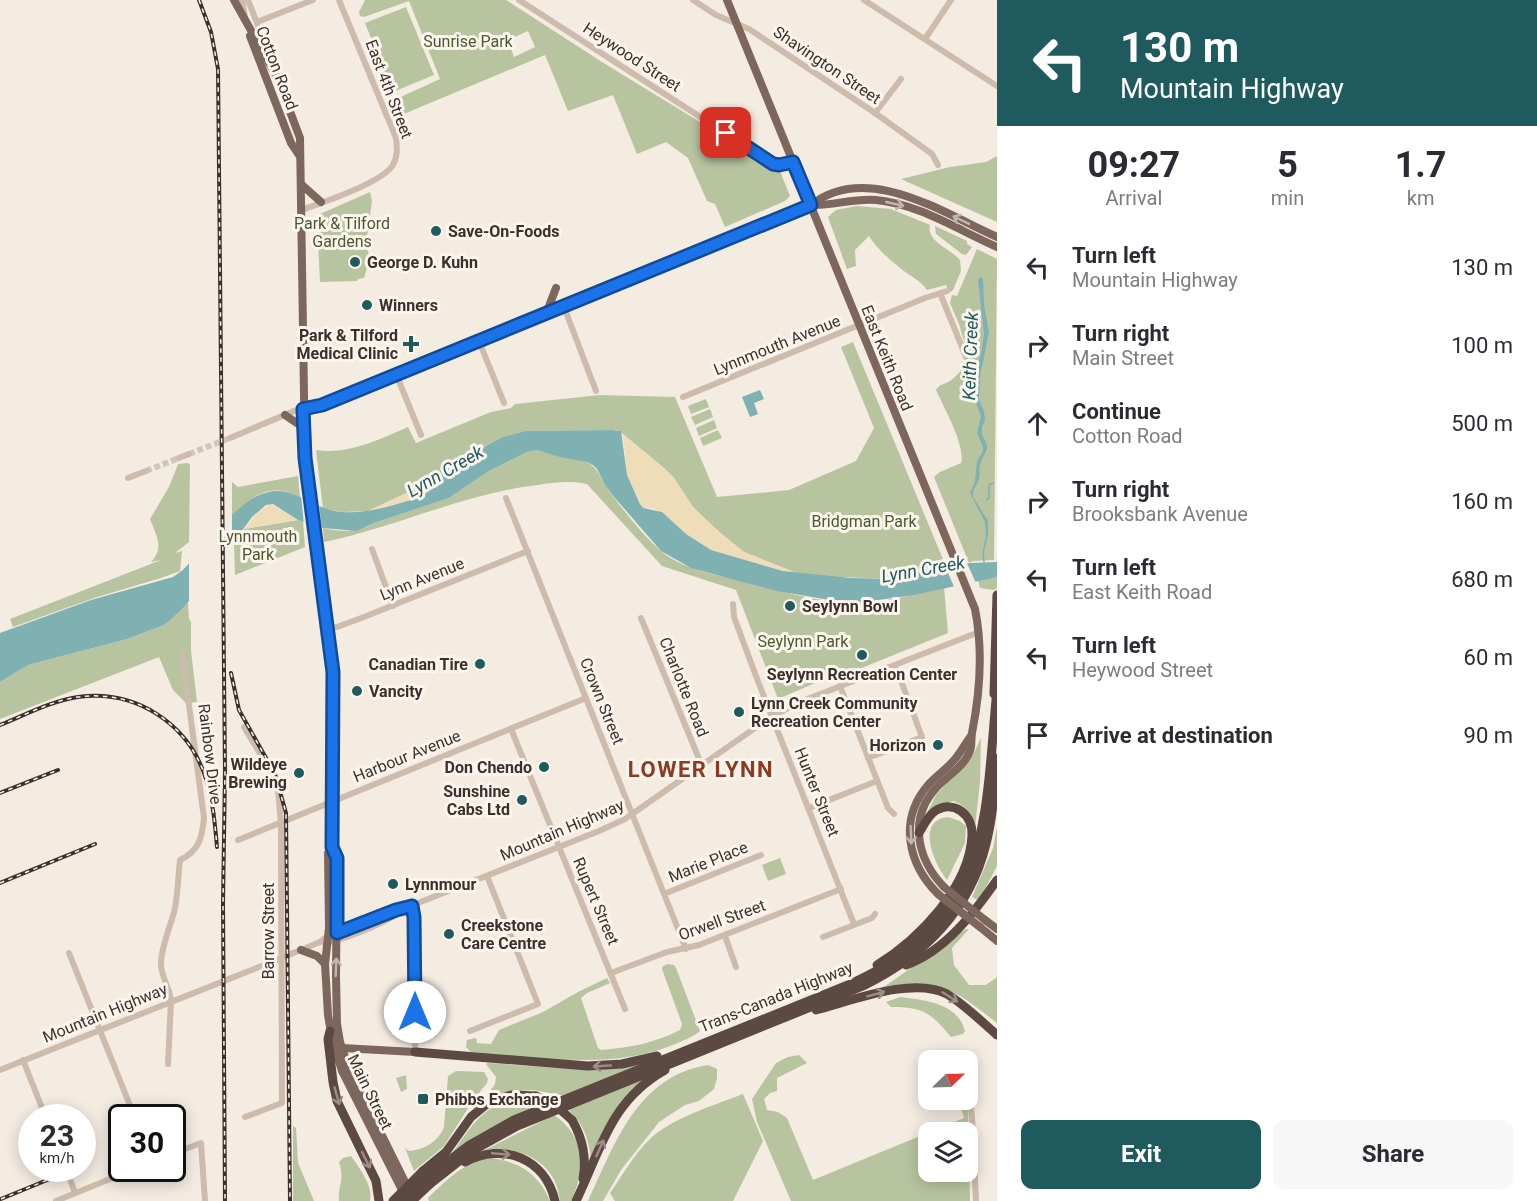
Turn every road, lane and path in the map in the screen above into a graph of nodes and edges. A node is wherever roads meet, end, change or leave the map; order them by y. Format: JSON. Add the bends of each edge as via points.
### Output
{"nodes":[{"id":1,"x":234,"y":0,"type":"edge"},
{"id":2,"x":242,"y":0,"type":"edge"},
{"id":3,"x":248,"y":0,"type":"edge"},
{"id":4,"x":313,"y":0,"type":"edge"},
{"id":5,"x":339,"y":0,"type":"edge"},
{"id":6,"x":519,"y":0,"type":"edge"},
{"id":7,"x":693,"y":0,"type":"edge"},
{"id":8,"x":728,"y":0,"type":"edge"},
{"id":9,"x":864,"y":0,"type":"edge"},
{"id":10,"x":951,"y":0,"type":"edge"},
{"id":11,"x":257,"y":22,"type":"junction"},
{"id":12,"x":246,"y":23,"type":"junction"},
{"id":13,"x":736,"y":23,"type":"junction"},
{"id":14,"x":926,"y":39,"type":"junction"},
{"id":15,"x":277,"y":77,"type":"junction"},
{"id":16,"x":901,"y":79,"type":"dead end"},
{"id":17,"x":997,"y":86,"type":"edge"},
{"id":18,"x":875,"y":113,"type":"junction"},
{"id":19,"x":299,"y":156,"type":"junction"},
{"id":20,"x":793,"y":162,"type":"junction"},
{"id":21,"x":938,"y":165,"type":"dead end"},
{"id":22,"x":302,"y":185,"type":"junction"},
{"id":23,"x":321,"y":202,"type":"junction"},
{"id":24,"x":811,"y":205,"type":"junction"},
{"id":25,"x":302,"y":210,"type":"junction"},
{"id":26,"x":997,"y":237,"type":"edge"},
{"id":27,"x":997,"y":247,"type":"edge"},
{"id":28,"x":556,"y":288,"type":"dead end"},
{"id":29,"x":947,"y":291,"type":"dead end"},
{"id":30,"x":940,"y":293,"type":"junction"},
{"id":31,"x":564,"y":307,"type":"junction"},
{"id":32,"x":546,"y":314,"type":"junction"},
{"id":33,"x":860,"y":326,"type":"junction"},
{"id":34,"x":479,"y":340,"type":"junction"},
{"id":35,"x":966,"y":357,"type":"dead end"},
{"id":36,"x":396,"y":374,"type":"junction"},
{"id":37,"x":596,"y":390,"type":"dead end"},
{"id":38,"x":683,"y":397,"type":"dead end"},
{"id":39,"x":504,"y":403,"type":"dead end"},
{"id":40,"x":303,"y":409,"type":"junction"},
{"id":41,"x":285,"y":415,"type":"junction"},
{"id":42,"x":304,"y":428,"type":"junction"},
{"id":43,"x":421,"y":435,"type":"dead end"},
{"id":44,"x":230,"y":438,"type":"tunnel mouth"},
{"id":45,"x":189,"y":454,"type":"tunnel mouth"},
{"id":46,"x":179,"y":458,"type":"tunnel mouth"},
{"id":47,"x":146,"y":471,"type":"tunnel mouth"},
{"id":48,"x":128,"y":478,"type":"dead end"},
{"id":49,"x":506,"y":498,"type":"dead end"},
{"id":50,"x":314,"y":534,"type":"joint"},
{"id":51,"x":372,"y":549,"type":"dead end"},
{"id":52,"x":528,"y":551,"type":"junction"},
{"id":53,"x":997,"y":595,"type":"edge"},
{"id":54,"x":734,"y":604,"type":"dead end"},
{"id":55,"x":393,"y":606,"type":"junction"},
{"id":56,"x":641,"y":618,"type":"dead end"},
{"id":57,"x":326,"y":628,"type":"junction"},
{"id":58,"x":979,"y":632,"type":"junction"},
{"id":59,"x":182,"y":653,"type":"dead end"},
{"id":60,"x":901,"y":662,"type":"junction"},
{"id":61,"x":888,"y":667,"type":"junction"},
{"id":62,"x":897,"y":670,"type":"junction"},
{"id":63,"x":840,"y":686,"type":"junction"},
{"id":64,"x":997,"y":689,"type":"edge"},
{"id":65,"x":586,"y":698,"type":"junction"},
{"id":66,"x":772,"y":716,"type":"junction"},
{"id":67,"x":244,"y":727,"type":"dead end"},
{"id":68,"x":510,"y":729,"type":"junction"},
{"id":69,"x":993,"y":732,"type":"junction"},
{"id":70,"x":972,"y":735,"type":"junction"},
{"id":71,"x":868,"y":758,"type":"junction"},
{"id":72,"x":997,"y":758,"type":"edge"},
{"id":73,"x":702,"y":766,"type":"junction"},
{"id":74,"x":877,"y":781,"type":"junction"},
{"id":75,"x":332,"y":801,"type":"junction"},
{"id":76,"x":809,"y":808,"type":"junction"},
{"id":77,"x":894,"y":814,"type":"dead end"},
{"id":78,"x":633,"y":815,"type":"junction"},
{"id":79,"x":280,"y":824,"type":"junction"},
{"id":80,"x":919,"y":833,"type":"junction"},
{"id":81,"x":238,"y":840,"type":"dead end"},
{"id":82,"x":332,"y":847,"type":"junction"},
{"id":83,"x":559,"y":848,"type":"junction"},
{"id":84,"x":761,"y":855,"type":"dead end"},
{"id":85,"x":487,"y":876,"type":"junction"},
{"id":86,"x":997,"y":880,"type":"edge"},
{"id":87,"x":841,"y":889,"type":"junction"},
{"id":88,"x":941,"y":890,"type":"junction"},
{"id":89,"x":664,"y":894,"type":"junction"},
{"id":90,"x":412,"y":906,"type":"junction"},
{"id":91,"x":875,"y":914,"type":"dead end"},
{"id":92,"x":854,"y":924,"type":"junction"},
{"id":93,"x":997,"y":929,"type":"edge"},
{"id":94,"x":337,"y":936,"type":"junction"},
{"id":95,"x":725,"y":936,"type":"junction"},
{"id":96,"x":823,"y":937,"type":"dead end"},
{"id":97,"x":325,"y":940,"type":"junction"},
{"id":98,"x":997,"y":941,"type":"edge"},
{"id":99,"x":686,"y":949,"type":"junction"},
{"id":100,"x":301,"y":950,"type":"junction"},
{"id":101,"x":69,"y":952,"type":"dead end"},
{"id":102,"x":281,"y":959,"type":"junction"},
{"id":103,"x":325,"y":964,"type":"junction"},
{"id":104,"x":736,"y":967,"type":"dead end"},
{"id":105,"x":895,"y":969,"type":"junction"},
{"id":106,"x":611,"y":973,"type":"junction"},
{"id":107,"x":171,"y":1001,"type":"junction"},
{"id":108,"x":625,"y":1009,"type":"dead end"},
{"id":109,"x":778,"y":1017,"type":"junction"},
{"id":110,"x":100,"y":1029,"type":"junction"},
{"id":111,"x":330,"y":1031,"type":"junction"},
{"id":112,"x":470,"y":1031,"type":"dead end"},
{"id":113,"x":997,"y":1035,"type":"edge"},
{"id":114,"x":342,"y":1048,"type":"junction"},
{"id":115,"x":701,"y":1048,"type":"junction"},
{"id":116,"x":415,"y":1052,"type":"junction"},
{"id":117,"x":337,"y":1056,"type":"junction"},
{"id":118,"x":23,"y":1060,"type":"junction"},
{"id":119,"x":168,"y":1065,"type":"dead end"},
{"id":120,"x":0,"y":1070,"type":"edge"},
{"id":121,"x":40,"y":1104,"type":"edge"},
{"id":122,"x":129,"y":1104,"type":"edge"},
{"id":123,"x":971,"y":1110,"type":"edge"},
{"id":124,"x":245,"y":1117,"type":"dead end"},
{"id":125,"x":186,"y":1149,"type":"edge"},
{"id":126,"x":427,"y":1177,"type":"junction"},
{"id":127,"x":108,"y":1180,"type":"edge"},
{"id":128,"x":71,"y":1182,"type":"edge"},
{"id":129,"x":75,"y":1193,"type":"junction"},
{"id":130,"x":56,"y":1201,"type":"edge"},
{"id":131,"x":205,"y":1201,"type":"edge"},
{"id":132,"x":380,"y":1201,"type":"edge"},
{"id":133,"x":393,"y":1201,"type":"edge"},
{"id":134,"x":402,"y":1201,"type":"edge"},
{"id":135,"x":408,"y":1201,"type":"edge"},
{"id":136,"x":413,"y":1201,"type":"edge"},
{"id":137,"x":555,"y":1201,"type":"edge"},
{"id":138,"x":575,"y":1201,"type":"edge"},
{"id":139,"x":976,"y":1201,"type":"edge"}],
"edges":[{"from":1,"to":12,"type":"main road"},
{"from":2,"to":12,"type":"street"},
{"from":3,"to":11,"type":"street"},
{"from":4,"to":11,"type":"street"},
{"from":5,"to":23,"type":"street","name":"East 4th Street","via":[[398,151],[393,167],[374,182]]},
{"from":6,"to":20,"type":"street","name":"Heywood Street","via":[[773,164]]},
{"from":7,"to":13,"type":"street","name":"Shavington Street"},
{"from":8,"to":13,"type":"main road","name":"East Keith Road"},
{"from":9,"to":14,"type":"street"},
{"from":10,"to":14,"type":"street"},
{"from":11,"to":15,"type":"street"},
{"from":12,"to":15,"type":"main road","name":"Cotton Road"},
{"from":12,"to":19,"type":"main road","name":"Cotton Road","via":[[255,54]]},
{"from":13,"to":18,"type":"street","name":"Shavington Street"},
{"from":13,"to":20,"type":"main road","name":"East Keith Road"},
{"from":14,"to":17,"type":"street"},
{"from":15,"to":19,"type":"main road","name":"Cotton Road","via":[[300,138]]},
{"from":16,"to":18,"type":"street"},
{"from":18,"to":21,"type":"street","name":"Shavington Street","via":[[932,154]]},
{"from":19,"to":22,"type":"main road","name":"Cotton Road"},
{"from":20,"to":24,"type":"main road","name":"East Keith Road"},
{"from":22,"to":23,"type":"main road"},
{"from":22,"to":25,"type":"main road","name":"Cotton Road"},
{"from":23,"to":25,"type":"street"},
{"from":26,"to":24,"type":"main road","one_way":true,"via":[[897,192],[840,191],[822,196]]},
{"from":24,"to":27,"type":"main road","one_way":true,"via":[[863,199],[897,203]]},
{"from":24,"to":31,"type":"main road"},
{"from":24,"to":33,"type":"main road","name":"East Keith Road"},
{"from":25,"to":40,"type":"main road","name":"Cotton Road"},
{"from":28,"to":32,"type":"main road"},
{"from":29,"to":30,"type":"street","name":"Lynnmouth Avenue"},
{"from":30,"to":33,"type":"street","name":"Lynnmouth Avenue"},
{"from":30,"to":35,"type":"street"},
{"from":31,"to":32,"type":"main road"},
{"from":31,"to":37,"type":"street"},
{"from":32,"to":34,"type":"main road"},
{"from":33,"to":38,"type":"street","name":"Lynnmouth Avenue"},
{"from":33,"to":58,"type":"main road","name":"East Keith Road","via":[[970,596]]},
{"from":34,"to":36,"type":"main road"},
{"from":34,"to":39,"type":"street"},
{"from":36,"to":40,"type":"main road","via":[[317,407]]},
{"from":36,"to":43,"type":"street"},
{"from":40,"to":41,"type":"street"},
{"from":40,"to":42,"type":"main road","name":"Cotton Road"},
{"from":41,"to":42,"type":"main road"},
{"from":41,"to":44,"type":"street"},
{"from":42,"to":50,"type":"main road","name":"Cotton Road"},
{"from":45,"to":46,"type":"street"},
{"from":47,"to":48,"type":"street"},
{"from":49,"to":52,"type":"street","name":"Crown Street"},
{"from":50,"to":57,"type":"main road","name":"Main Street"},
{"from":51,"to":55,"type":"street"},
{"from":52,"to":55,"type":"street","name":"Lynn Avenue"},
{"from":52,"to":65,"type":"street","name":"Crown Street"},
{"from":53,"to":69,"type":"highway"},
{"from":54,"to":66,"type":"street","name":"Hunter Street","via":[[734,617]]},
{"from":55,"to":57,"type":"street","name":"Lynn Avenue"},
{"from":56,"to":73,"type":"street","name":"Charlotte Road"},
{"from":57,"to":75,"type":"main road","name":"Main Street","via":[[333,672]]},
{"from":58,"to":60,"type":"street","name":"Mountain Highway"},
{"from":58,"to":70,"type":"main road","name":"East Keith Road"},
{"from":59,"to":107,"type":"street","name":"Rainbow Drive","via":[[204,818],[198,846],[180,861],[175,907],[161,964]]},
{"from":60,"to":61,"type":"street","name":"Mountain Highway"},
{"from":60,"to":62,"type":"street"},
{"from":61,"to":62,"type":"street"},
{"from":61,"to":63,"type":"street","name":"Mountain Highway"},
{"from":62,"to":71,"type":"street","via":[[922,737]]},
{"from":63,"to":66,"type":"street","name":"Mountain Highway"},
{"from":63,"to":71,"type":"street"},
{"from":64,"to":69,"type":"highway","name":"Trans-Canada Highway"},
{"from":65,"to":68,"type":"street","name":"Harbour Avenue"},
{"from":65,"to":78,"type":"street","name":"Crown Street"},
{"from":66,"to":73,"type":"street","name":"Mountain Highway"},
{"from":66,"to":76,"type":"street","name":"Hunter Street"},
{"from":67,"to":79,"type":"street","name":"Barrow Street","via":[[278,789]]},
{"from":68,"to":75,"type":"street","name":"Harbour Avenue"},
{"from":68,"to":83,"type":"street","name":"Rupert Street"},
{"from":69,"to":109,"type":"highway","name":"Trans-Canada Highway","via":[[979,843],[969,872],[948,910],[922,940],[889,965]]},
{"from":70,"to":80,"type":"main road","name":"East Keith Road","via":[[971,750],[963,763],[926,803]]},
{"from":70,"to":88,"type":"main road","one_way":true,"via":[[954,761],[922,793],[910,825],[916,864],[926,881]]},
{"from":71,"to":74,"type":"street"},
{"from":72,"to":105,"type":"highway","name":"Trans-Canada Highway","via":[[989,831],[972,882],[935,937]]},
{"from":73,"to":78,"type":"street","name":"Mountain Highway"},
{"from":74,"to":76,"type":"street"},
{"from":74,"to":77,"type":"street"},
{"from":75,"to":79,"type":"street","name":"Harbour Avenue"},
{"from":75,"to":82,"type":"main road","name":"Main Street"},
{"from":76,"to":87,"type":"street","name":"Hunter Street"},
{"from":78,"to":83,"type":"street","name":"Mountain Highway"},
{"from":78,"to":89,"type":"street","name":"Crown Street"},
{"from":79,"to":81,"type":"street","name":"Harbour Avenue"},
{"from":79,"to":102,"type":"street","name":"Barrow Street"},
{"from":80,"to":88,"type":"main road","via":[[924,860]]},
{"from":80,"to":109,"type":"highway","via":[[930,816],[945,807],[961,810],[971,823],[971,842],[963,869],[938,912],[885,960]]},
{"from":82,"to":94,"type":"main road","name":"Main Street","via":[[337,858]]},
{"from":82,"to":97,"type":"main road","name":"Main Street","via":[[328,853]]},
{"from":83,"to":85,"type":"street","name":"Mountain Highway"},
{"from":83,"to":106,"type":"street","name":"Rupert Street"},
{"from":84,"to":89,"type":"street","name":"Marie Place"},
{"from":85,"to":90,"type":"street","name":"Mountain Highway"},
{"from":85,"to":112,"type":"street","via":[[538,1004]]},
{"from":86,"to":105,"type":"highway","via":[[956,931],[921,960]]},
{"from":87,"to":92,"type":"street","name":"Hunter Street"},
{"from":87,"to":95,"type":"street","name":"Orwell Street"},
{"from":88,"to":93,"type":"main road","bridge":true},
{"from":88,"to":98,"type":"main road","bridge":true},
{"from":89,"to":99,"type":"street","name":"Crown Street"},
{"from":90,"to":94,"type":"street","name":"Mountain Highway","via":[[375,926]]},
{"from":90,"to":116,"type":"street"},
{"from":91,"to":92,"type":"street"},
{"from":92,"to":96,"type":"street"},
{"from":94,"to":97,"type":"street","name":"Mountain Highway"},
{"from":114,"to":94,"type":"main road","name":"Main Street","one_way":true,"via":[[336,1009]]},
{"from":95,"to":99,"type":"street","name":"Orwell Street"},
{"from":95,"to":104,"type":"street"},
{"from":97,"to":100,"type":"street","name":"Mountain Highway"},
{"from":97,"to":103,"type":"main road","name":"Main Street"},
{"from":99,"to":106,"type":"street","name":"Orwell Street"},
{"from":100,"to":102,"type":"street","name":"Mountain Highway"},
{"from":100,"to":103,"type":"main road"},
{"from":101,"to":110,"type":"street"},
{"from":102,"to":107,"type":"street","name":"Mountain Highway"},
{"from":102,"to":124,"type":"street","name":"Barrow Street","via":[[282,1103]]},
{"from":103,"to":111,"type":"main road","name":"Main Street"},
{"from":105,"to":109,"type":"highway","name":"Trans-Canada Highway","via":[[865,985]]},
{"from":106,"to":108,"type":"street","name":"Rupert Street"},
{"from":107,"to":110,"type":"street","name":"Mountain Highway"},
{"from":107,"to":119,"type":"street"},
{"from":109,"to":113,"type":"highway","one_way":true,"via":[[890,991],[921,988],[947,994]]},
{"from":109,"to":115,"type":"highway","name":"Trans-Canada Highway"},
{"from":110,"to":118,"type":"street","name":"Mountain Highway"},
{"from":110,"to":122,"type":"street"},
{"from":111,"to":117,"type":"main road","name":"Main Street"},
{"from":111,"to":132,"type":"highway","one_way":true,"via":[[338,1101],[376,1181]]},
{"from":114,"to":116,"type":"main road"},
{"from":114,"to":117,"type":"main road"},
{"from":114,"to":136,"type":"main road","name":"Main Street"},
{"from":115,"to":116,"type":"highway","one_way":true,"via":[[600,1066]]},
{"from":115,"to":126,"type":"highway","name":"Trans-Canada Highway","via":[[517,1126]]},
{"from":138,"to":115,"type":"highway","one_way":true,"via":[[625,1102],[638,1088]]},
{"from":117,"to":135,"type":"main road","name":"Main Street"},
{"from":118,"to":120,"type":"street","name":"Mountain Highway"},
{"from":118,"to":121,"type":"street"},
{"from":123,"to":139,"type":"street"},
{"from":125,"to":131,"type":"street","via":[[201,1143]]},
{"from":126,"to":133,"type":"highway","bridge":true},
{"from":126,"to":134,"type":"highway","name":"Trans-Canada Highway","bridge":true},
{"from":126,"to":136,"type":"highway","name":"Trans-Canada Highway","bridge":true},
{"from":126,"to":137,"type":"highway","one_way":true,"via":[[474,1157],[501,1152],[515,1155],[536,1168],[548,1182]]},
{"from":126,"to":138,"type":"highway","bridge":true,"via":[[482,1107],[511,1095],[536,1096],[555,1105],[572,1120],[583,1144],[585,1163]]},
{"from":127,"to":129,"type":"street"},
{"from":128,"to":129,"type":"street"},
{"from":129,"to":130,"type":"street"}]}
